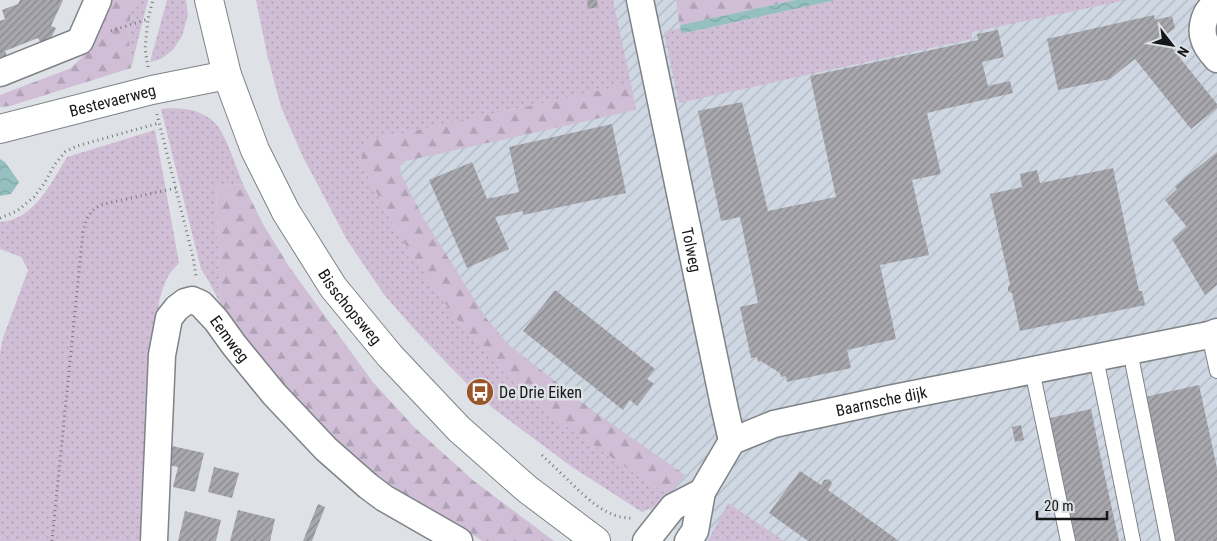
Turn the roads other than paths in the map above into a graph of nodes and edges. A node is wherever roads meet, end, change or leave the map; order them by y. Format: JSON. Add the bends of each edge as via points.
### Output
{"nodes":[{"id":1,"x":98,"y":0,"type":"edge"},
{"id":2,"x":209,"y":0,"type":"edge"},
{"id":3,"x":640,"y":0,"type":"edge"},
{"id":4,"x":1217,"y":4,"type":"edge"},
{"id":5,"x":1217,"y":59,"type":"edge"},
{"id":6,"x":0,"y":73,"type":"edge"},
{"id":7,"x":227,"y":75,"type":"junction"},
{"id":8,"x":0,"y":129,"type":"edge"},
{"id":9,"x":1213,"y":334,"type":"edge"},
{"id":10,"x":1130,"y":351,"type":"junction"},
{"id":11,"x":1096,"y":358,"type":"junction"},
{"id":12,"x":1032,"y":370,"type":"junction"},
{"id":13,"x":1217,"y":371,"type":"edge"},
{"id":14,"x":732,"y":441,"type":"junction"},
{"id":15,"x":702,"y":492,"type":"junction"},
{"id":16,"x":154,"y":541,"type":"edge"},
{"id":17,"x":459,"y":541,"type":"edge"},
{"id":18,"x":596,"y":541,"type":"edge"},
{"id":19,"x":646,"y":541,"type":"edge"},
{"id":20,"x":688,"y":541,"type":"edge"},
{"id":21,"x":1068,"y":541,"type":"edge"},
{"id":22,"x":1134,"y":541,"type":"edge"},
{"id":23,"x":1168,"y":541,"type":"edge"}],
"edges":[{"from":1,"to":6,"type":"street","via":[[80,41]]},
{"from":2,"to":7,"type":"main road","name":"Bisschopsweg"},
{"from":3,"to":14,"type":"street","name":"Tolweg"},
{"from":4,"to":5,"type":"street","via":[[1205,15],[1203,38]]},
{"from":7,"to":8,"type":"main road","name":"Bestevaerweg","via":[[152,90]]},
{"from":7,"to":18,"type":"main road","name":"Bisschopsweg","via":[[255,150],[281,203],[334,286],[390,356],[459,430],[527,489]]},
{"from":9,"to":10,"type":"street","name":"Baarnsche dijk"},
{"from":9,"to":13,"type":"lane","name":"Baarnsche dijk"},
{"from":10,"to":11,"type":"street","name":"Baarnsche dijk"},
{"from":10,"to":23,"type":"lane"},
{"from":11,"to":12,"type":"street","name":"Baarnsche dijk"},
{"from":11,"to":22,"type":"lane"},
{"from":12,"to":14,"type":"street","name":"Baarnsche dijk","via":[[774,424]]},
{"from":12,"to":21,"type":"lane"},
{"from":14,"to":15,"type":"street"},
{"from":15,"to":19,"type":"street","via":[[673,507]]},
{"from":15,"to":20,"type":"street","via":[[695,531]]},
{"from":16,"to":17,"type":"street","name":"Eemweg","via":[[162,356],[169,318],[176,308],[192,300],[201,304],[216,320],[274,394],[326,449],[384,498]]}]}
